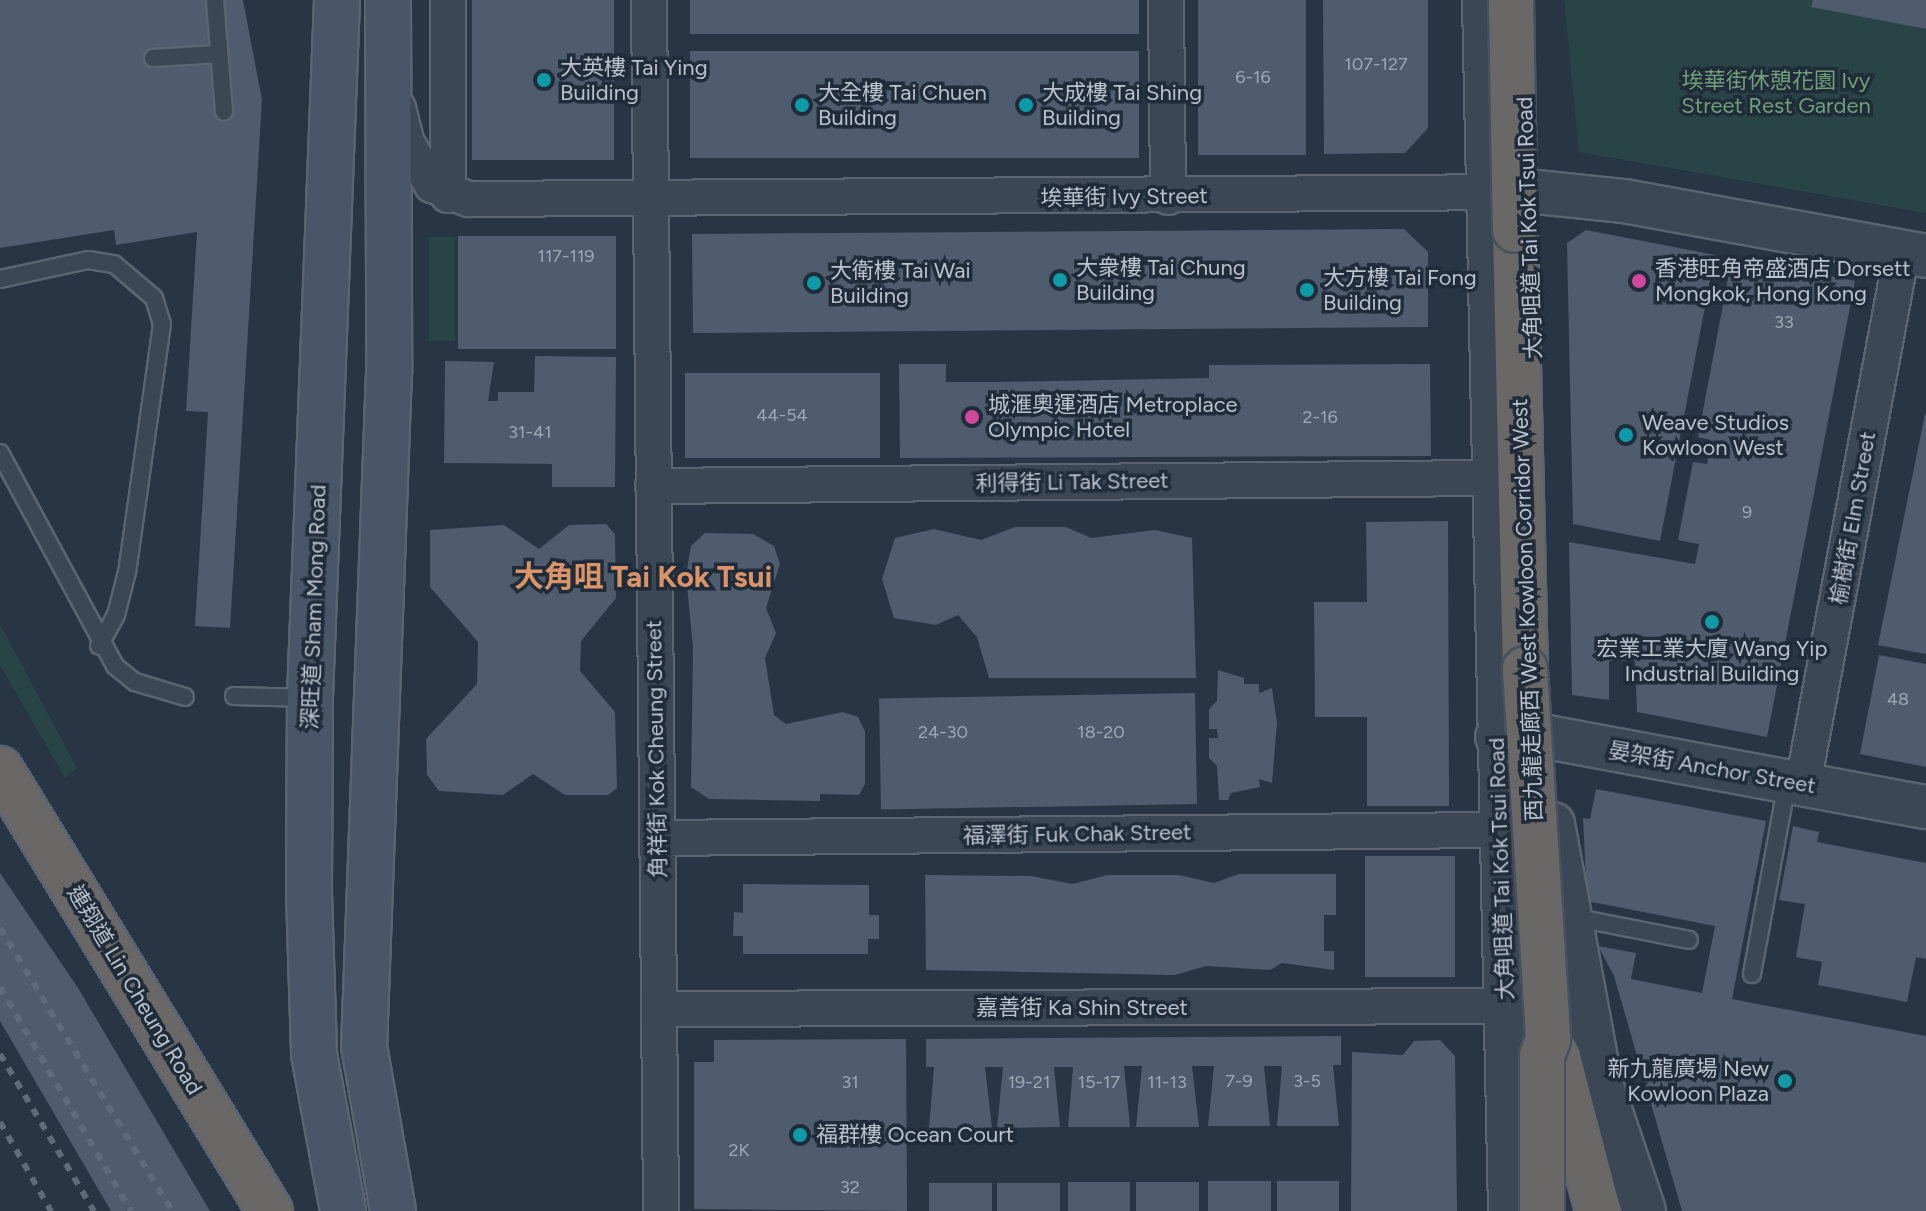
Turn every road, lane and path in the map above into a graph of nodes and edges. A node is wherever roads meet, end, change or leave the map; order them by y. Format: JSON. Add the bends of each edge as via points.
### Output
{"nodes":[{"id":1,"x":215,"y":0,"type":"edge"},
{"id":2,"x":337,"y":0,"type":"edge"},
{"id":3,"x":388,"y":0,"type":"edge"},
{"id":4,"x":448,"y":0,"type":"edge"},
{"id":5,"x":649,"y":0,"type":"edge"},
{"id":6,"x":1166,"y":0,"type":"edge"},
{"id":7,"x":1484,"y":0,"type":"edge"},
{"id":8,"x":1511,"y":0,"type":"edge"},
{"id":9,"x":1524,"y":0,"type":"edge"},
{"id":10,"x":219,"y":54,"type":"junction"},
{"id":11,"x":153,"y":58,"type":"dead end"},
{"id":12,"x":389,"y":83,"type":"junction"},
{"id":13,"x":224,"y":112,"type":"dead end"},
{"id":14,"x":1507,"y":192,"type":"junction"},
{"id":15,"x":448,"y":195,"type":"junction"},
{"id":16,"x":1168,"y":197,"type":"junction"},
{"id":17,"x":652,"y":202,"type":"junction"},
{"id":18,"x":1914,"y":253,"type":"edge"},
{"id":19,"x":0,"y":279,"type":"edge"},
{"id":20,"x":0,"y":453,"type":"edge"},
{"id":21,"x":1490,"y":478,"type":"junction"},
{"id":22,"x":653,"y":486,"type":"junction"},
{"id":23,"x":378,"y":618,"type":"junction"},
{"id":24,"x":99,"y":646,"type":"junction"},
{"id":25,"x":234,"y":696,"type":"dead end"},
{"id":26,"x":185,"y":697,"type":"dead end"},
{"id":27,"x":310,"y":698,"type":"junction"},
{"id":28,"x":1497,"y":737,"type":"junction"},
{"id":29,"x":1547,"y":737,"type":"junction"},
{"id":30,"x":0,"y":769,"type":"edge"},
{"id":31,"x":1796,"y":783,"type":"junction"},
{"id":32,"x":1926,"y":807,"type":"edge"},
{"id":33,"x":1497,"y":830,"type":"junction"},
{"id":34,"x":657,"y":838,"type":"junction"},
{"id":35,"x":1566,"y":916,"type":"junction"},
{"id":36,"x":1689,"y":940,"type":"dead end"},
{"id":37,"x":1752,"y":974,"type":"dead end"},
{"id":38,"x":1505,"y":1006,"type":"junction"},
{"id":39,"x":659,"y":1009,"type":"junction"},
{"id":40,"x":1548,"y":1039,"type":"junction"},
{"id":41,"x":270,"y":1211,"type":"edge"},
{"id":42,"x":343,"y":1211,"type":"edge"},
{"id":43,"x":393,"y":1211,"type":"edge"},
{"id":44,"x":661,"y":1211,"type":"edge"},
{"id":45,"x":1510,"y":1211,"type":"edge"},
{"id":46,"x":1542,"y":1211,"type":"edge"},
{"id":47,"x":1598,"y":1211,"type":"edge"},
{"id":48,"x":1644,"y":1211,"type":"edge"}],
"edges":[{"from":1,"to":10,"type":"lane"},
{"from":2,"to":27,"type":"main road","name":"深旺道 Sham Mong Road"},
{"from":3,"to":12,"type":"main road"},
{"from":4,"to":15,"type":"street"},
{"from":5,"to":17,"type":"street","name":"角祥街 Kok Cheung Street"},
{"from":6,"to":16,"type":"street"},
{"from":7,"to":14,"type":"street","name":"大角咀道 Tai Kok Tsui Road"},
{"from":8,"to":40,"type":"highway","name":"西九龍走廊西 West Kowloon Corridor West","bridge":true,"via":[[1525,669]]},
{"from":9,"to":14,"type":"street","name":"大角咀道 Tai Kok Tsui Road"},
{"from":10,"to":11,"type":"lane"},
{"from":10,"to":13,"type":"lane"},
{"from":12,"to":15,"type":"street","via":[[407,143],[432,185]]},
{"from":12,"to":23,"type":"main road","via":[[389,372]]},
{"from":14,"to":16,"type":"street","name":"埃華街 Ivy Street"},
{"from":14,"to":18,"type":"street","name":"埃華街 Ivy Street","via":[[1624,201]]},
{"from":14,"to":21,"type":"street","name":"大角咀道 Tai Kok Tsui Road"},
{"from":14,"to":29,"type":"street","name":"大角咀道 Tai Kok Tsui Road"},
{"from":15,"to":17,"type":"street","name":"埃華街 Ivy Street"},
{"from":16,"to":17,"type":"street","name":"埃華街 Ivy Street"},
{"from":17,"to":22,"type":"street","name":"角祥街 Kok Cheung Street"},
{"from":18,"to":31,"type":"street","name":"榆樹街 Elm Street"},
{"from":19,"to":24,"type":"lane","via":[[88,260],[114,264],[154,298],[162,324],[127,572],[116,615]]},
{"from":20,"to":24,"type":"lane"},
{"from":21,"to":22,"type":"street","name":"利得街 Li Tak Street"},
{"from":21,"to":28,"type":"street","name":"大角咀道 Tai Kok Tsui Road"},
{"from":22,"to":34,"type":"street","name":"角祥街 Kok Cheung Street"},
{"from":23,"to":27,"type":"main road","via":[[348,685],[326,699]]},
{"from":23,"to":43,"type":"main road","via":[[364,1046]]},
{"from":24,"to":26,"type":"lane","via":[[135,682]]},
{"from":25,"to":27,"type":"lane"},
{"from":27,"to":42,"type":"main road","name":"深旺道 Sham Mong Road","via":[[310,1001],[324,1130]]},
{"from":28,"to":29,"type":"street","name":"晏架街 Anchor Street"},
{"from":28,"to":33,"type":"street","name":"大角咀道 Tai Kok Tsui Road"},
{"from":29,"to":31,"type":"street","name":"晏架街 Anchor Street"},
{"from":29,"to":35,"type":"street","name":"大角咀道 Tai Kok Tsui Road"},
{"from":30,"to":41,"type":"highway","name":"連翔道 Lin Cheung Road"},
{"from":31,"to":32,"type":"street","name":"晏架街 Anchor Street"},
{"from":31,"to":37,"type":"lane"},
{"from":33,"to":34,"type":"street","name":"福澤街 Fuk Chak Street"},
{"from":33,"to":38,"type":"street","name":"大角咀道 Tai Kok Tsui Road"},
{"from":34,"to":39,"type":"street","name":"角祥街 Kok Cheung Street"},
{"from":35,"to":36,"type":"lane"},
{"from":35,"to":48,"type":"street","name":"大角咀道 Tai Kok Tsui Road","via":[[1600,1080]]},
{"from":38,"to":39,"type":"street","name":"嘉善街 Ka Shin Street"},
{"from":38,"to":45,"type":"street","name":"大角咀道 Tai Kok Tsui Road"},
{"from":39,"to":44,"type":"street","name":"角祥街 Kok Cheung Street"},
{"from":40,"to":46,"type":"highway","bridge":true,"via":[[1542,1056]]},
{"from":40,"to":47,"type":"highway","name":"西九龍走廊西 West Kowloon Corridor West","via":[[1558,1057]]}]}
